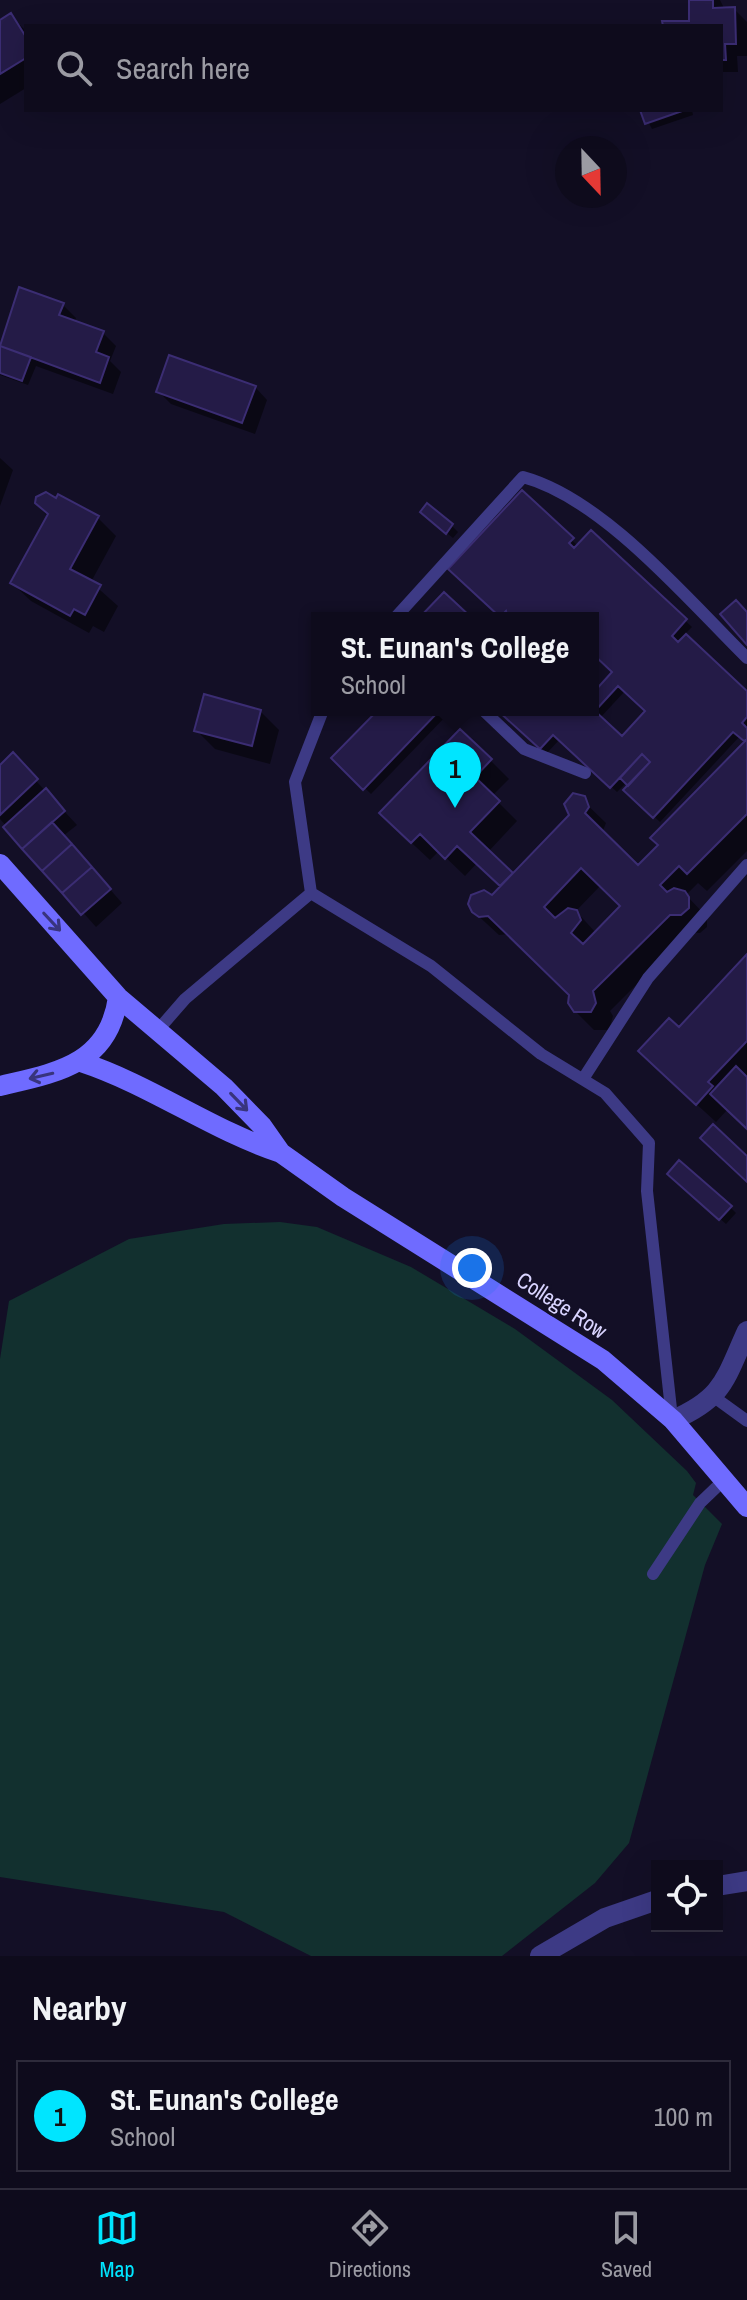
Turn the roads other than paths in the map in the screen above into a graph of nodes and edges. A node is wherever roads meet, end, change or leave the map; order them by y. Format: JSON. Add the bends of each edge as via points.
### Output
{"nodes":[{"id":1,"x":400,"y":612,"type":"edge"},
{"id":2,"x":747,"y":658,"type":"edge"},
{"id":3,"x":321,"y":716,"type":"edge"},
{"id":4,"x":489,"y":716,"type":"edge"},
{"id":5,"x":585,"y":773,"type":"dead end"},
{"id":6,"x":0,"y":864,"type":"edge"},
{"id":7,"x":747,"y":865,"type":"edge"},
{"id":8,"x":311,"y":893,"type":"junction"},
{"id":9,"x":118,"y":997,"type":"junction"},
{"id":10,"x":158,"y":1030,"type":"junction"},
{"id":11,"x":81,"y":1062,"type":"junction"},
{"id":12,"x":583,"y":1079,"type":"junction"},
{"id":13,"x":0,"y":1086,"type":"edge"},
{"id":14,"x":281,"y":1153,"type":"junction"},
{"id":15,"x":747,"y":1331,"type":"edge"},
{"id":16,"x":714,"y":1397,"type":"junction"},
{"id":17,"x":673,"y":1420,"type":"junction"},
{"id":18,"x":747,"y":1421,"type":"edge"},
{"id":19,"x":724,"y":1480,"type":"junction"},
{"id":20,"x":747,"y":1507,"type":"edge"},
{"id":21,"x":653,"y":1574,"type":"dead end"},
{"id":22,"x":747,"y":1881,"type":"edge"},
{"id":23,"x":723,"y":1885,"type":"edge"},
{"id":24,"x":651,"y":1902,"type":"edge"},
{"id":25,"x":540,"y":1956,"type":"edge"}],
"edges":[{"from":1,"to":2,"type":"lane","via":[[523,477],[543,482],[618,531]]},
{"from":3,"to":8,"type":"lane","via":[[295,782]]},
{"from":4,"to":5,"type":"lane","via":[[524,749]]},
{"from":6,"to":9,"type":"street","name":"College Row","one_way":true},
{"from":7,"to":12,"type":"lane","via":[[648,978]]},
{"from":8,"to":10,"type":"lane","via":[[185,999]]},
{"from":8,"to":12,"type":"lane","via":[[431,966],[541,1054]]},
{"from":9,"to":10,"type":"street","name":"College Row"},
{"from":9,"to":11,"type":"street","via":[[103,1038]]},
{"from":10,"to":14,"type":"street","name":"College Row","one_way":true,"via":[[224,1087]]},
{"from":11,"to":13,"type":"street","one_way":true},
{"from":11,"to":14,"type":"street","name":"College Row","via":[[114,1073],[242,1140]]},
{"from":12,"to":17,"type":"lane","via":[[605,1093],[649,1143],[647,1191]]},
{"from":14,"to":17,"type":"street","name":"College Row","via":[[603,1360]]},
{"from":15,"to":16,"type":"street"},
{"from":16,"to":17,"type":"street"},
{"from":16,"to":18,"type":"lane"},
{"from":17,"to":19,"type":"street","name":"College Row"},
{"from":19,"to":20,"type":"street","name":"College Row"},
{"from":19,"to":21,"type":"lane","via":[[700,1503]]},
{"from":22,"to":23,"type":"street"},
{"from":24,"to":25,"type":"street","via":[[605,1918]]}]}
